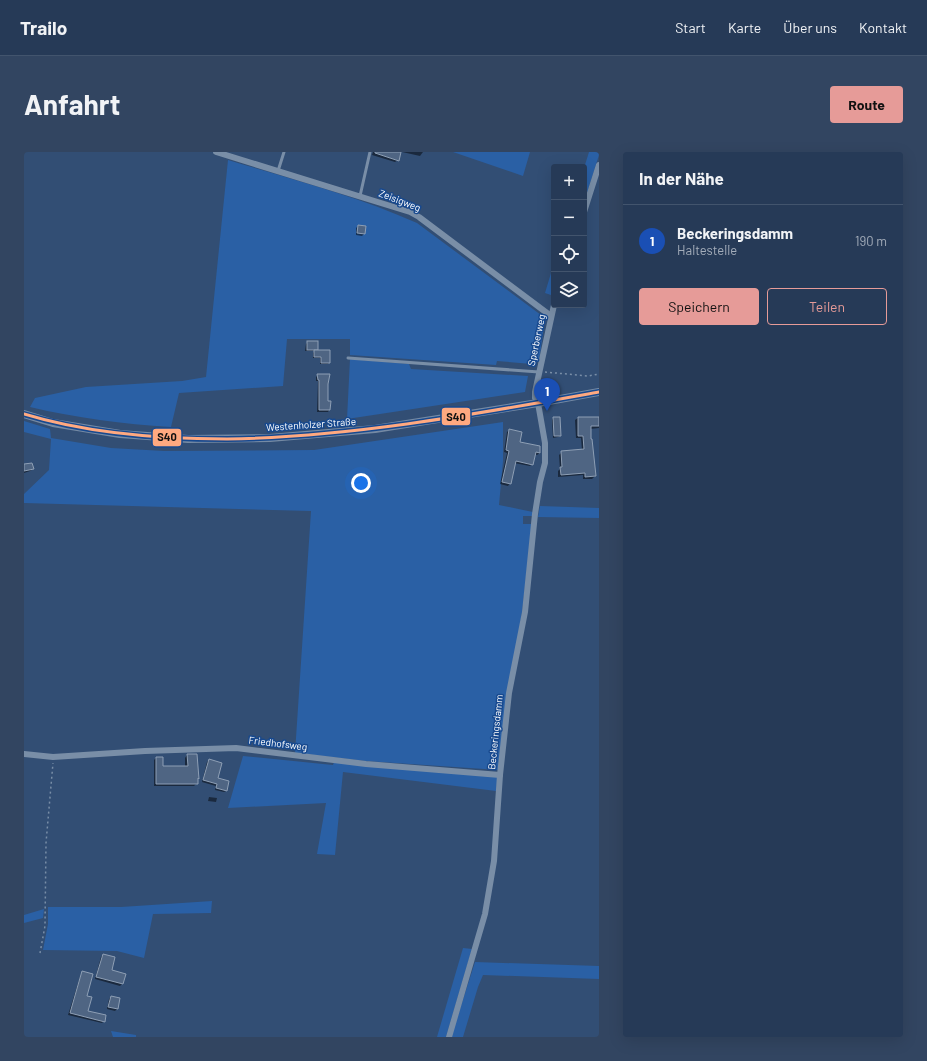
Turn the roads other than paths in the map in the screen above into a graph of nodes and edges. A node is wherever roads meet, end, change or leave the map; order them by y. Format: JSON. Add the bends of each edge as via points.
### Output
{"nodes":[{"id":1,"x":216,"y":152,"type":"edge"},
{"id":2,"x":284,"y":152,"type":"edge"},
{"id":3,"x":370,"y":152,"type":"edge"},
{"id":4,"x":599,"y":165,"type":"edge"},
{"id":5,"x":278,"y":171,"type":"junction"},
{"id":6,"x":360,"y":196,"type":"junction"},
{"id":7,"x":587,"y":203,"type":"edge"},
{"id":8,"x":553,"y":308,"type":"edge"},
{"id":9,"x":551,"y":316,"type":"junction"},
{"id":10,"x":348,"y":358,"type":"dead end"},
{"id":11,"x":539,"y":372,"type":"junction"},
{"id":12,"x":599,"y":392,"type":"edge"},
{"id":13,"x":538,"y":403,"type":"junction"},
{"id":14,"x":24,"y":414,"type":"edge"},
{"id":15,"x":24,"y":754,"type":"edge"},
{"id":16,"x":500,"y":775,"type":"junction"},
{"id":17,"x":449,"y":1037,"type":"edge"}],
"edges":[{"from":1,"to":5,"type":"street","name":"Zeisigweg"},
{"from":2,"to":5,"type":"lane"},
{"from":3,"to":6,"type":"lane"},
{"from":4,"to":7,"type":"street"},
{"from":5,"to":6,"type":"street","name":"Zeisigweg"},
{"from":6,"to":9,"type":"street","name":"Zeisigweg","via":[[419,217]]},
{"from":8,"to":9,"type":"street","name":"Sperberweg"},
{"from":9,"to":11,"type":"street","name":"Sperberweg"},
{"from":10,"to":11,"type":"lane"},
{"from":11,"to":13,"type":"street","name":"Sperberweg","via":[[535,392]]},
{"from":12,"to":13,"type":"main road","name":"Westenholzer Straße"},
{"from":13,"to":14,"type":"main road","name":"Westenholzer Straße","via":[[375,429],[270,438],[188,439],[120,434],[53,423]]},
{"from":13,"to":16,"type":"street","name":"Beckeringsdamm","via":[[545,443],[545,463],[540,482],[525,612],[509,693]]},
{"from":15,"to":16,"type":"street","name":"Friedhofsweg","via":[[53,757],[236,748],[366,764]]},
{"from":16,"to":17,"type":"street","name":"Beckeringsdamm","via":[[494,861],[485,914]]}]}
